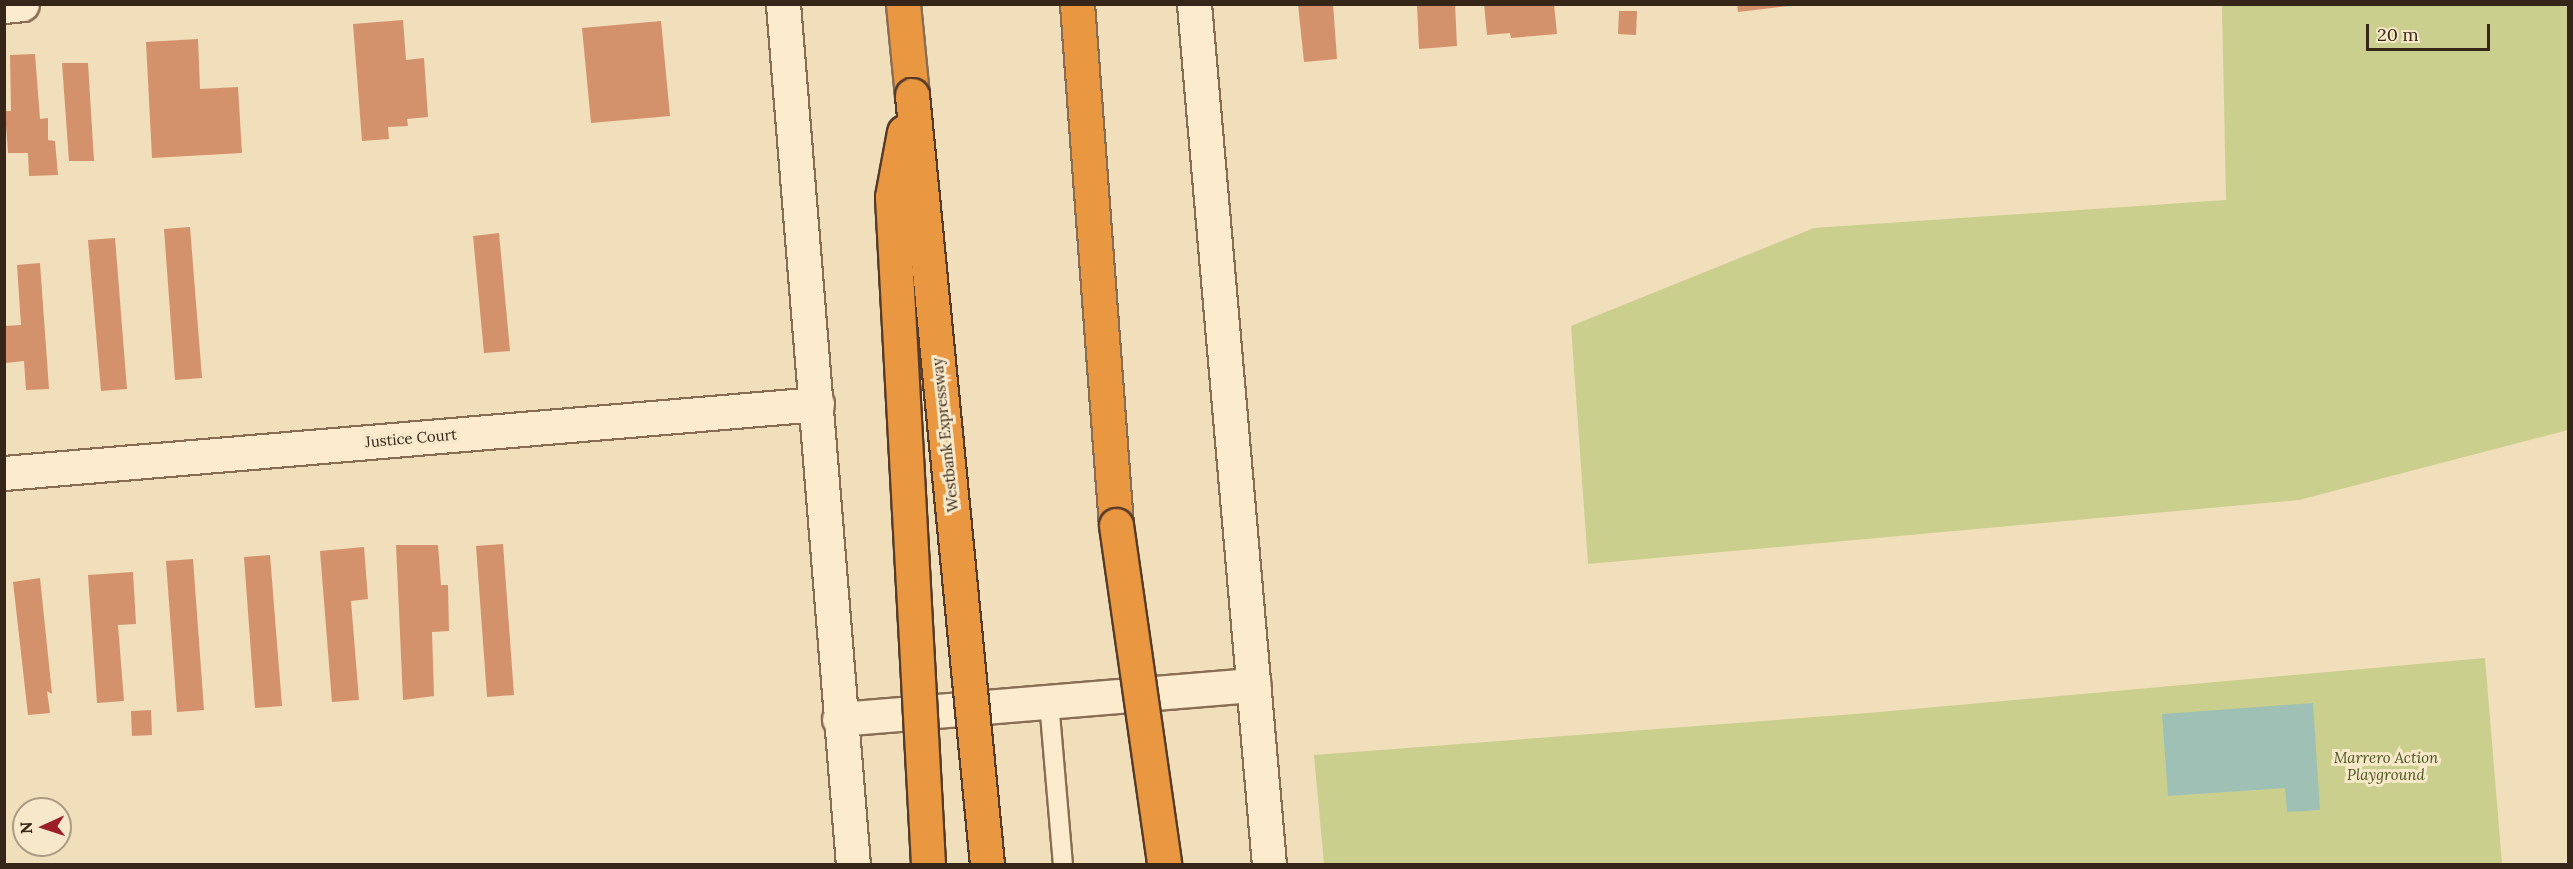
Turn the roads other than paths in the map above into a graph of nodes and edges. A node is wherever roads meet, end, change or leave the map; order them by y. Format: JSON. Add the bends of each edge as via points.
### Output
{"nodes":[{"id":1,"x":22,"y":4,"type":"edge"},
{"id":2,"x":783,"y":4,"type":"edge"},
{"id":3,"x":903,"y":4,"type":"edge"},
{"id":4,"x":1077,"y":4,"type":"edge"},
{"id":5,"x":1194,"y":4,"type":"edge"},
{"id":6,"x":4,"y":6,"type":"edge"},
{"id":7,"x":912,"y":95,"type":"junction"},
{"id":8,"x":817,"y":404,"type":"junction"},
{"id":9,"x":4,"y":472,"type":"edge"},
{"id":10,"x":1116,"y":525,"type":"junction"},
{"id":11,"x":1254,"y":685,"type":"junction"},
{"id":12,"x":1049,"y":702,"type":"junction"},
{"id":13,"x":839,"y":719,"type":"junction"},
{"id":14,"x":853,"y":864,"type":"edge"},
{"id":15,"x":928,"y":864,"type":"edge"},
{"id":16,"x":987,"y":864,"type":"edge"},
{"id":17,"x":1063,"y":864,"type":"edge"},
{"id":18,"x":1145,"y":864,"type":"edge"},
{"id":19,"x":1164,"y":864,"type":"edge"},
{"id":20,"x":1269,"y":864,"type":"edge"}],
"edges":[{"from":1,"to":6,"type":"main road"},
{"from":2,"to":8,"type":"main road"},
{"from":3,"to":7,"type":"highway","name":"Westbank Expressway"},
{"from":4,"to":10,"type":"highway"},
{"from":5,"to":11,"type":"main road"},
{"from":7,"to":15,"type":"highway","bridge":true,"via":[[892,197]]},
{"from":7,"to":16,"type":"highway","name":"Westbank Expressway","bridge":true},
{"from":8,"to":9,"type":"main road","name":"Justice Court"},
{"from":8,"to":13,"type":"main road"},
{"from":10,"to":18,"type":"highway","bridge":true},
{"from":10,"to":19,"type":"highway","bridge":true},
{"from":11,"to":12,"type":"main road"},
{"from":11,"to":20,"type":"main road"},
{"from":12,"to":13,"type":"main road"},
{"from":12,"to":17,"type":"lane"},
{"from":13,"to":14,"type":"main road"}]}
